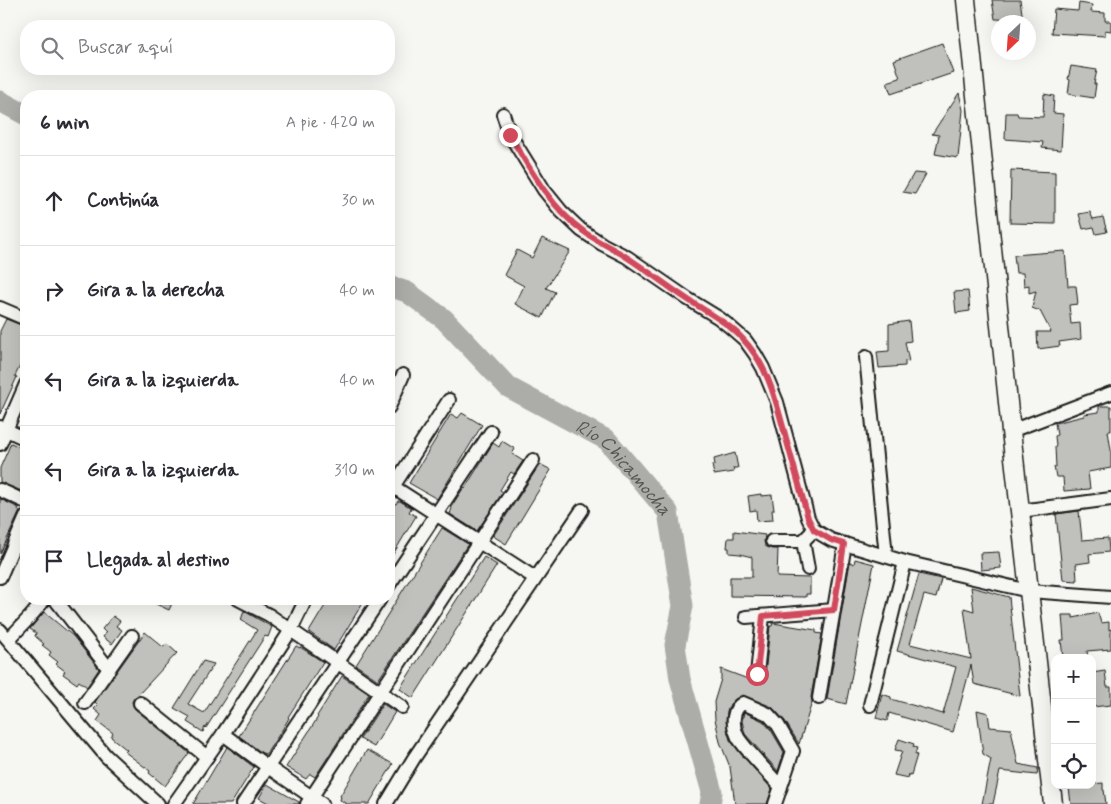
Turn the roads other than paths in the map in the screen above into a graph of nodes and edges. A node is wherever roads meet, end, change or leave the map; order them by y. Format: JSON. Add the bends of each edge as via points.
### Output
{"nodes":[{"id":1,"x":966,"y":0,"type":"edge"},
{"id":2,"x":503,"y":114,"type":"dead end"},
{"id":3,"x":0,"y":308,"type":"edge"},
{"id":4,"x":20,"y":317,"type":"edge"},
{"id":5,"x":866,"y":357,"type":"dead end"},
{"id":6,"x":403,"y":375,"type":"dead end"},
{"id":7,"x":395,"y":393,"type":"edge"},
{"id":8,"x":1111,"y":393,"type":"edge"},
{"id":9,"x":20,"y":395,"type":"edge"},
{"id":10,"x":449,"y":400,"type":"dead end"},
{"id":11,"x":3,"y":428,"type":"edge"},
{"id":12,"x":1011,"y":431,"type":"junction"},
{"id":13,"x":491,"y":432,"type":"dead end"},
{"id":14,"x":20,"y":436,"type":"edge"},
{"id":15,"x":0,"y":444,"type":"edge"},
{"id":16,"x":532,"y":460,"type":"dead end"},
{"id":17,"x":395,"y":481,"type":"edge"},
{"id":18,"x":0,"y":490,"type":"edge"},
{"id":19,"x":395,"y":491,"type":"edge"},
{"id":20,"x":20,"y":499,"type":"edge"},
{"id":21,"x":1111,"y":499,"type":"edge"},
{"id":22,"x":582,"y":510,"type":"dead end"},
{"id":23,"x":1020,"y":511,"type":"junction"},
{"id":24,"x":436,"y":514,"type":"junction"},
{"id":25,"x":814,"y":530,"type":"junction"},
{"id":26,"x":20,"y":531,"type":"edge"},
{"id":27,"x":772,"y":541,"type":"dead end"},
{"id":28,"x":803,"y":541,"type":"junction"},
{"id":29,"x":479,"y":542,"type":"junction"},
{"id":30,"x":844,"y":544,"type":"junction"},
{"id":31,"x":886,"y":556,"type":"junction"},
{"id":32,"x":905,"y":562,"type":"junction"},
{"id":33,"x":808,"y":569,"type":"dead end"},
{"id":34,"x":395,"y":576,"type":"edge"},
{"id":35,"x":0,"y":578,"type":"edge"},
{"id":36,"x":534,"y":578,"type":"junction"},
{"id":37,"x":1029,"y":591,"type":"junction"},
{"id":38,"x":1111,"y":597,"type":"edge"},
{"id":39,"x":40,"y":605,"type":"edge"},
{"id":40,"x":60,"y":605,"type":"edge"},
{"id":41,"x":252,"y":605,"type":"edge"},
{"id":42,"x":304,"y":605,"type":"edge"},
{"id":43,"x":307,"y":605,"type":"edge"},
{"id":44,"x":376,"y":605,"type":"edge"},
{"id":45,"x":834,"y":610,"type":"junction"},
{"id":46,"x":300,"y":614,"type":"junction"},
{"id":47,"x":763,"y":616,"type":"junction"},
{"id":48,"x":746,"y":617,"type":"dead end"},
{"id":49,"x":291,"y":630,"type":"junction"},
{"id":50,"x":4,"y":634,"type":"edge"},
{"id":51,"x":132,"y":636,"type":"dead end"},
{"id":52,"x":338,"y":662,"type":"junction"},
{"id":53,"x":109,"y":669,"type":"junction"},
{"id":54,"x":757,"y":674,"type":"dead end"},
{"id":55,"x":381,"y":692,"type":"junction"},
{"id":56,"x":819,"y":698,"type":"dead end"},
{"id":57,"x":85,"y":703,"type":"dead end"},
{"id":58,"x":140,"y":703,"type":"dead end"},
{"id":59,"x":870,"y":705,"type":"dead end"},
{"id":60,"x":402,"y":707,"type":"dead end"},
{"id":61,"x":223,"y":734,"type":"junction"},
{"id":62,"x":207,"y":757,"type":"junction"},
{"id":63,"x":268,"y":767,"type":"junction"},
{"id":64,"x":781,"y":787,"type":"junction"},
{"id":65,"x":314,"y":802,"type":"edge"},
{"id":66,"x":158,"y":804,"type":"edge"},
{"id":67,"x":174,"y":804,"type":"edge"},
{"id":68,"x":243,"y":804,"type":"edge"},
{"id":69,"x":386,"y":804,"type":"edge"},
{"id":70,"x":776,"y":804,"type":"edge"},
{"id":71,"x":1053,"y":804,"type":"edge"}],
"edges":[{"from":1,"to":12,"type":"main road"},
{"from":2,"to":25,"type":"street","via":[[510,135],[544,190],[581,230],[719,318],[745,340],[763,368],[777,402]]},
{"from":3,"to":4,"type":"street"},
{"from":5,"to":31,"type":"street"},
{"from":6,"to":7,"type":"street"},
{"from":8,"to":12,"type":"street"},
{"from":9,"to":11,"type":"street"},
{"from":10,"to":17,"type":"street"},
{"from":11,"to":14,"type":"street"},
{"from":11,"to":15,"type":"street"},
{"from":12,"to":23,"type":"main road"},
{"from":13,"to":24,"type":"street"},
{"from":16,"to":29,"type":"street"},
{"from":18,"to":20,"type":"street"},
{"from":19,"to":24,"type":"street"},
{"from":21,"to":23,"type":"street"},
{"from":22,"to":36,"type":"street"},
{"from":23,"to":37,"type":"main road"},
{"from":24,"to":29,"type":"street"},
{"from":24,"to":34,"type":"street"},
{"from":25,"to":28,"type":"street"},
{"from":25,"to":30,"type":"street"},
{"from":26,"to":35,"type":"street"},
{"from":27,"to":28,"type":"street"},
{"from":28,"to":33,"type":"street"},
{"from":29,"to":36,"type":"street"},
{"from":29,"to":55,"type":"street"},
{"from":30,"to":31,"type":"street"},
{"from":30,"to":45,"type":"street"},
{"from":31,"to":32,"type":"street"},
{"from":32,"to":37,"type":"street"},
{"from":32,"to":59,"type":"street"},
{"from":36,"to":69,"type":"street"},
{"from":37,"to":38,"type":"street"},
{"from":37,"to":71,"type":"main road"},
{"from":39,"to":50,"type":"street","via":[[30,617]]},
{"from":40,"to":53,"type":"street"},
{"from":41,"to":49,"type":"street"},
{"from":42,"to":46,"type":"street"},
{"from":43,"to":46,"type":"street"},
{"from":44,"to":52,"type":"street"},
{"from":45,"to":47,"type":"street"},
{"from":45,"to":56,"type":"street"},
{"from":46,"to":49,"type":"street"},
{"from":47,"to":48,"type":"street"},
{"from":47,"to":54,"type":"street"},
{"from":49,"to":52,"type":"street"},
{"from":49,"to":61,"type":"street"},
{"from":50,"to":66,"type":"street","via":[[106,756]]},
{"from":51,"to":53,"type":"street"},
{"from":52,"to":55,"type":"street"},
{"from":52,"to":63,"type":"street"},
{"from":53,"to":57,"type":"street"},
{"from":55,"to":60,"type":"street"},
{"from":55,"to":65,"type":"street"},
{"from":58,"to":62,"type":"street"},
{"from":61,"to":62,"type":"street"},
{"from":61,"to":63,"type":"street"},
{"from":62,"to":67,"type":"street"},
{"from":63,"to":65,"type":"street"},
{"from":63,"to":68,"type":"street"},
{"from":64,"to":64,"type":"street","via":[[793,751],[778,724],[768,714],[744,703],[734,714],[737,736]]},
{"from":64,"to":70,"type":"street"}]}
